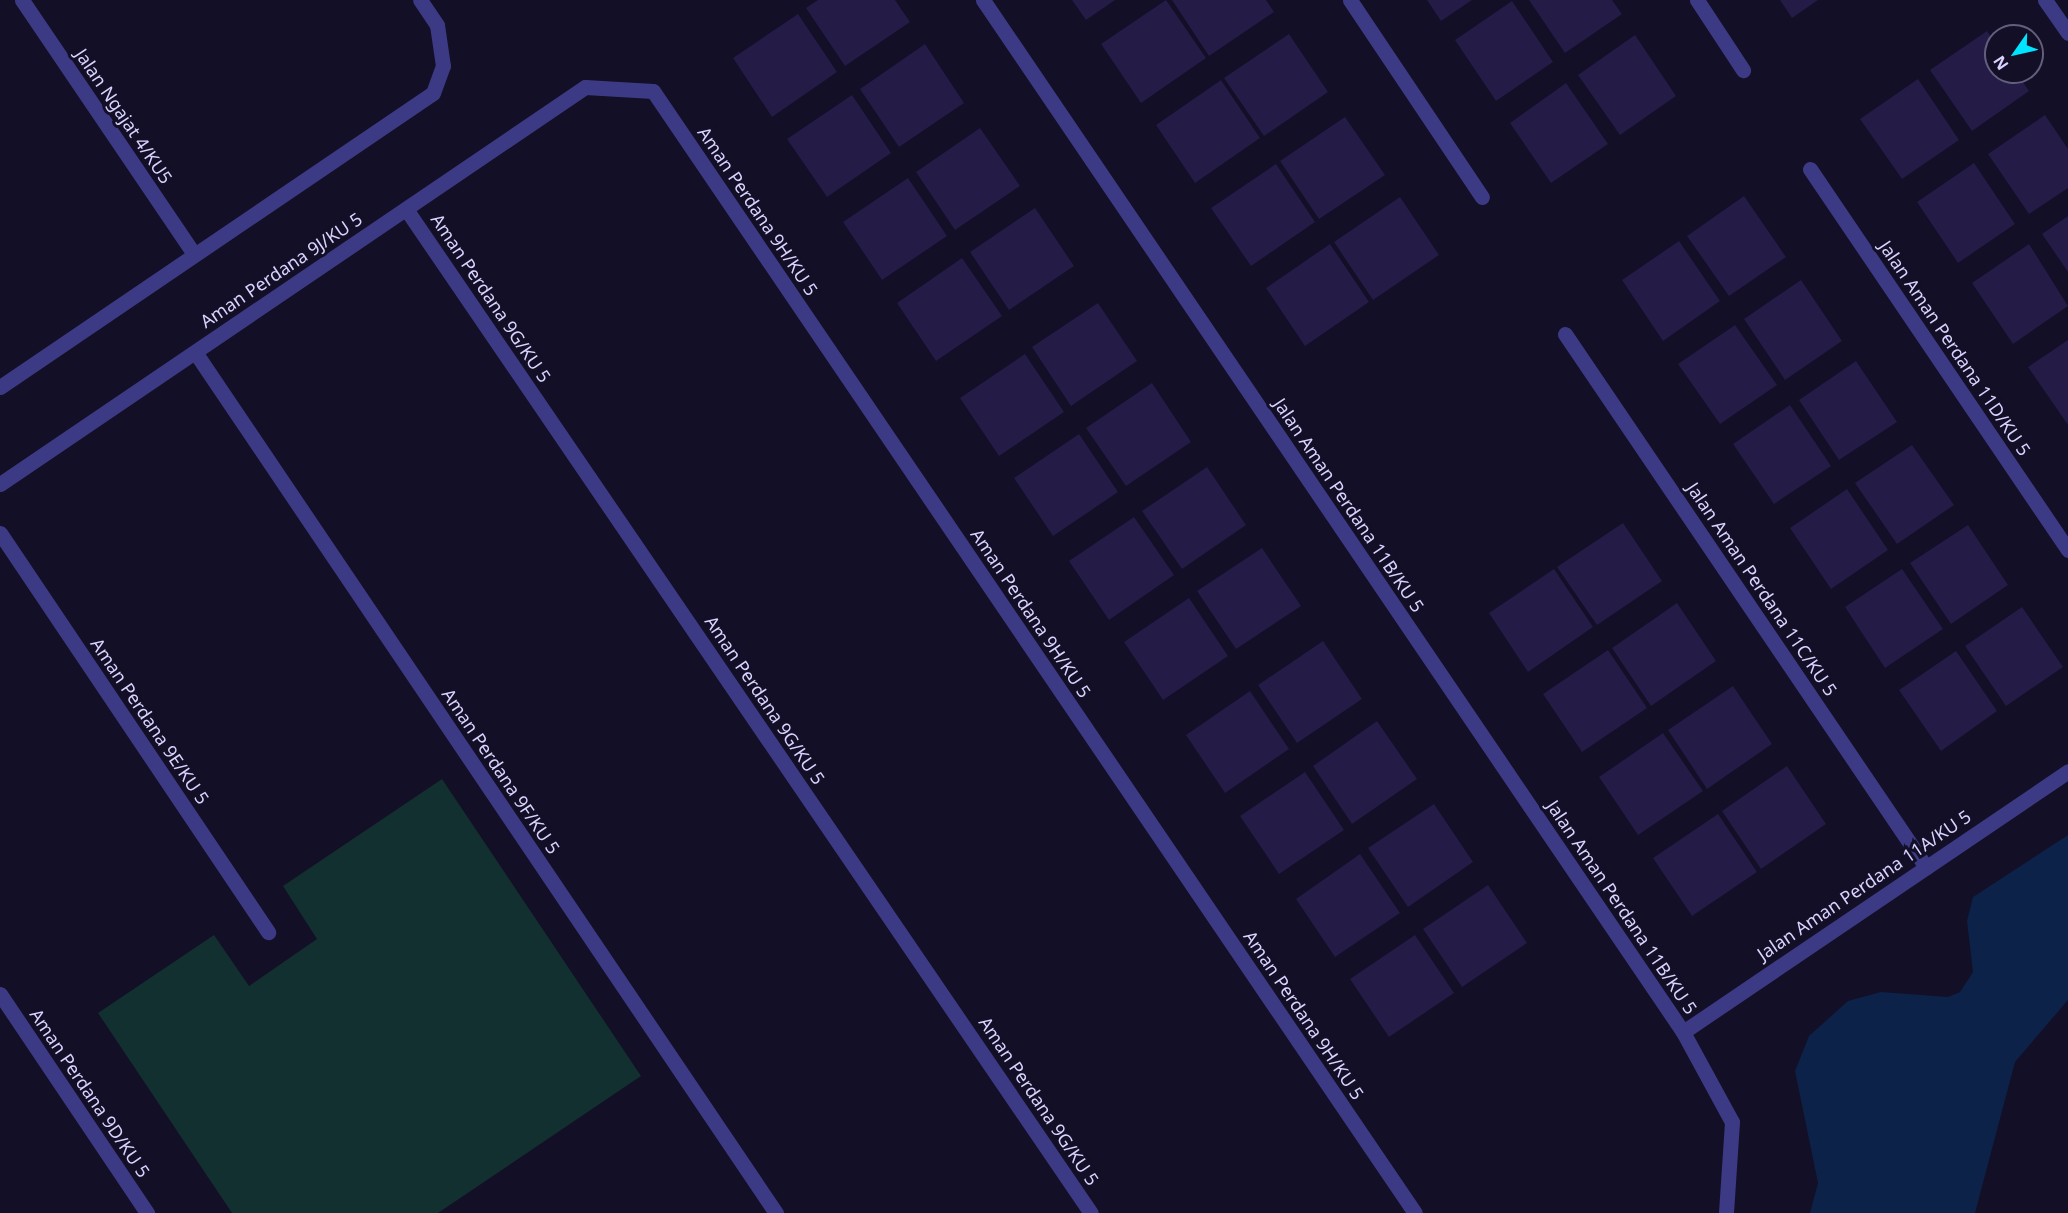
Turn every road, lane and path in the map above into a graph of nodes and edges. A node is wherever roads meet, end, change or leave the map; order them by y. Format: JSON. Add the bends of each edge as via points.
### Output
{"nodes":[{"id":1,"x":22,"y":0,"type":"edge"},
{"id":2,"x":420,"y":0,"type":"edge"},
{"id":3,"x":983,"y":0,"type":"edge"},
{"id":4,"x":1350,"y":0,"type":"edge"},
{"id":5,"x":1696,"y":0,"type":"edge"},
{"id":6,"x":2045,"y":0,"type":"edge"},
{"id":7,"x":2068,"y":33,"type":"edge"},
{"id":8,"x":1743,"y":70,"type":"dead end"},
{"id":9,"x":585,"y":87,"type":"joint"},
{"id":10,"x":1810,"y":169,"type":"dead end"},
{"id":11,"x":1482,"y":197,"type":"dead end"},
{"id":12,"x":406,"y":209,"type":"junction"},
{"id":13,"x":194,"y":254,"type":"junction"},
{"id":14,"x":1565,"y":334,"type":"dead end"},
{"id":15,"x":195,"y":352,"type":"junction"},
{"id":16,"x":0,"y":387,"type":"edge"},
{"id":17,"x":0,"y":484,"type":"edge"},
{"id":18,"x":0,"y":533,"type":"edge"},
{"id":19,"x":2068,"y":550,"type":"edge"},
{"id":20,"x":2068,"y":771,"type":"edge"},
{"id":21,"x":1926,"y":867,"type":"junction"},
{"id":22,"x":268,"y":932,"type":"dead end"},
{"id":23,"x":0,"y":994,"type":"edge"},
{"id":24,"x":1683,"y":1032,"type":"junction"},
{"id":25,"x":147,"y":1213,"type":"edge"},
{"id":26,"x":776,"y":1213,"type":"edge"},
{"id":27,"x":1091,"y":1213,"type":"edge"},
{"id":28,"x":1415,"y":1213,"type":"edge"},
{"id":29,"x":1725,"y":1213,"type":"edge"}],
"edges":[{"from":1,"to":13,"type":"street","name":"Jalan Ngajat 4/KU5"},
{"from":2,"to":13,"type":"street","via":[[437,25],[442,66],[433,93]]},
{"from":3,"to":24,"type":"street","name":"Jalan Aman Perdana 11B/KU 5"},
{"from":4,"to":11,"type":"street"},
{"from":5,"to":8,"type":"street"},
{"from":6,"to":7,"type":"street"},
{"from":9,"to":12,"type":"street","name":"Aman Perdana 9J/KU 5"},
{"from":9,"to":28,"type":"street","name":"Aman Perdana 9H/KU 5","via":[[653,91]]},
{"from":10,"to":19,"type":"street","name":"Jalan Aman Perdana 11D/KU 5"},
{"from":12,"to":15,"type":"street","name":"Aman Perdana 9J/KU 5"},
{"from":12,"to":27,"type":"street","name":"Aman Perdana 9G/KU 5"},
{"from":13,"to":16,"type":"street"},
{"from":14,"to":21,"type":"street","name":"Jalan Aman Perdana 11C/KU 5"},
{"from":15,"to":17,"type":"street","name":"Aman Perdana 9J/KU 5"},
{"from":15,"to":26,"type":"street","name":"Aman Perdana 9F/KU 5"},
{"from":18,"to":22,"type":"street","name":"Aman Perdana 9E/KU 5"},
{"from":20,"to":21,"type":"street","name":"Jalan Aman Perdana 11A/KU 5"},
{"from":21,"to":24,"type":"street","name":"Jalan Aman Perdana 11A/KU 5"},
{"from":23,"to":25,"type":"street","name":"Aman Perdana 9D/KU 5"},
{"from":24,"to":29,"type":"street","name":"Jalan Aman Perdana 11B/KU 5","via":[[1732,1122]]}]}
